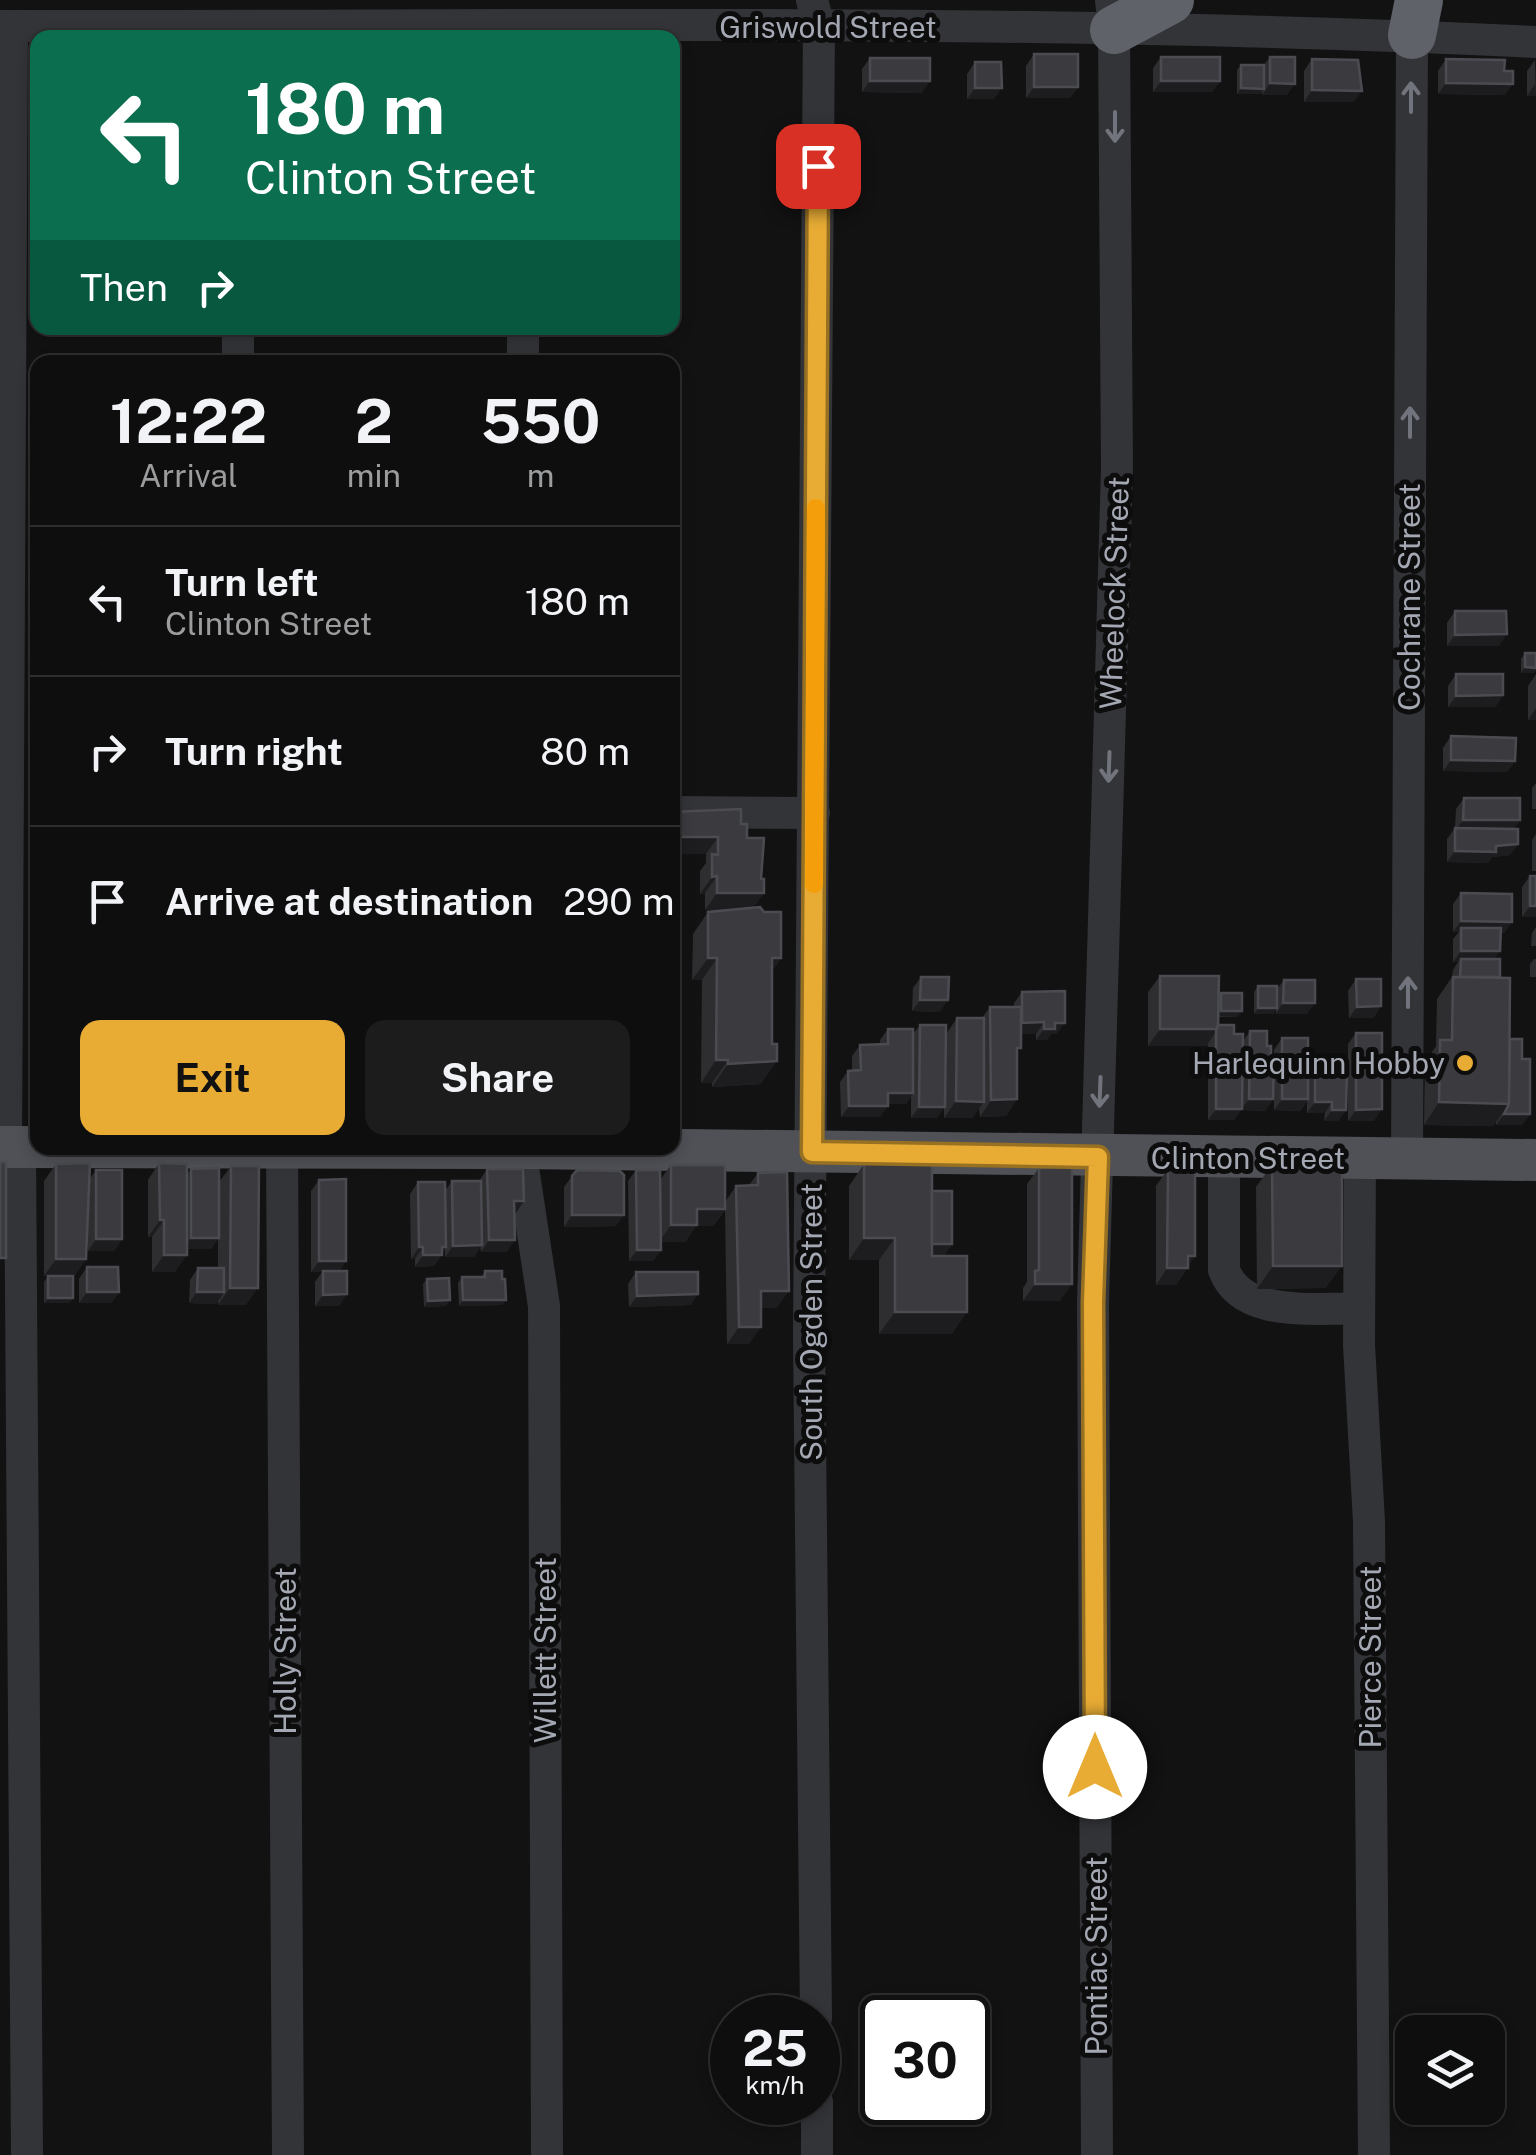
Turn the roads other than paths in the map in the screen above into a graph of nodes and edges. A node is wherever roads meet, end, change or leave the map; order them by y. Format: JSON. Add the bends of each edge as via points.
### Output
{"nodes":[{"id":1,"x":911,"y":0,"type":"edge"},
{"id":2,"x":1170,"y":0,"type":"edge"},
{"id":3,"x":820,"y":9,"type":"edge"},
{"id":4,"x":1412,"y":12,"type":"edge"},
{"id":5,"x":1112,"y":15,"type":"edge"},
{"id":6,"x":240,"y":21,"type":"edge"},
{"id":7,"x":523,"y":21,"type":"edge"},
{"id":8,"x":6,"y":26,"type":"edge"},
{"id":9,"x":950,"y":27,"type":"junction"},
{"id":10,"x":1536,"y":42,"type":"edge"},
{"id":11,"x":680,"y":812,"type":"edge"},
{"id":12,"x":814,"y":812,"type":"junction"},
{"id":13,"x":9,"y":1148,"type":"edge"},
{"id":14,"x":680,"y":1149,"type":"edge"},
{"id":15,"x":812,"y":1152,"type":"junction"},
{"id":16,"x":282,"y":1155,"type":"edge"},
{"id":17,"x":521,"y":1155,"type":"edge"},
{"id":18,"x":1098,"y":1157,"type":"junction"},
{"id":19,"x":1224,"y":1158,"type":"junction"},
{"id":20,"x":1360,"y":1159,"type":"junction"},
{"id":21,"x":1407,"y":1160,"type":"junction"},
{"id":22,"x":1536,"y":1160,"type":"edge"},
{"id":23,"x":1359,"y":1309,"type":"junction"},
{"id":24,"x":816,"y":1995,"type":"edge"},
{"id":25,"x":817,"y":2125,"type":"edge"},
{"id":26,"x":27,"y":2155,"type":"edge"},
{"id":27,"x":288,"y":2155,"type":"edge"},
{"id":28,"x":547,"y":2155,"type":"edge"},
{"id":29,"x":817,"y":2155,"type":"edge"},
{"id":30,"x":1097,"y":2155,"type":"edge"},
{"id":31,"x":1374,"y":2155,"type":"edge"}],
"edges":[{"from":1,"to":9,"type":"street"},
{"from":2,"to":5,"type":"highway"},
{"from":3,"to":7,"type":"street","name":"Griswold Street"},
{"from":3,"to":9,"type":"street","name":"Griswold Street"},
{"from":3,"to":12,"type":"street","name":"South Ogden Street"},
{"from":4,"to":5,"type":"street","name":"Griswold Street"},
{"from":4,"to":10,"type":"street","name":"Griswold Street"},
{"from":21,"to":4,"type":"street","name":"Cochrane Street","one_way":true},
{"from":5,"to":9,"type":"street","name":"Griswold Street"},
{"from":5,"to":18,"type":"street","name":"Wheelock Street","one_way":true,"via":[[1118,467]]},
{"from":6,"to":7,"type":"street","name":"Griswold Street"},
{"from":6,"to":8,"type":"street","name":"Griswold Street"},
{"from":8,"to":13,"type":"street"},
{"from":11,"to":12,"type":"street"},
{"from":12,"to":15,"type":"street","name":"South Ogden Street"},
{"from":13,"to":26,"type":"street"},
{"from":14,"to":15,"type":"main road","name":"Clinton Street"},
{"from":15,"to":18,"type":"main road","name":"Clinton Street"},
{"from":15,"to":24,"type":"street","name":"South Ogden Street"},
{"from":16,"to":27,"type":"street","name":"Holly Street"},
{"from":17,"to":28,"type":"street","name":"Willett Street","via":[[544,1306]]},
{"from":18,"to":19,"type":"main road","name":"Clinton Street"},
{"from":18,"to":30,"type":"street","name":"Pontiac Street"},
{"from":19,"to":20,"type":"main road","name":"Clinton Street"},
{"from":19,"to":23,"type":"street","via":[[1224,1270],[1230,1286],[1274,1306]]},
{"from":20,"to":21,"type":"main road","name":"Clinton Street"},
{"from":20,"to":23,"type":"street","name":"Pierce Street"},
{"from":21,"to":22,"type":"main road","name":"Clinton Street"},
{"from":23,"to":31,"type":"street","name":"Pierce Street","via":[[1369,1522]]},
{"from":25,"to":29,"type":"street"}]}
